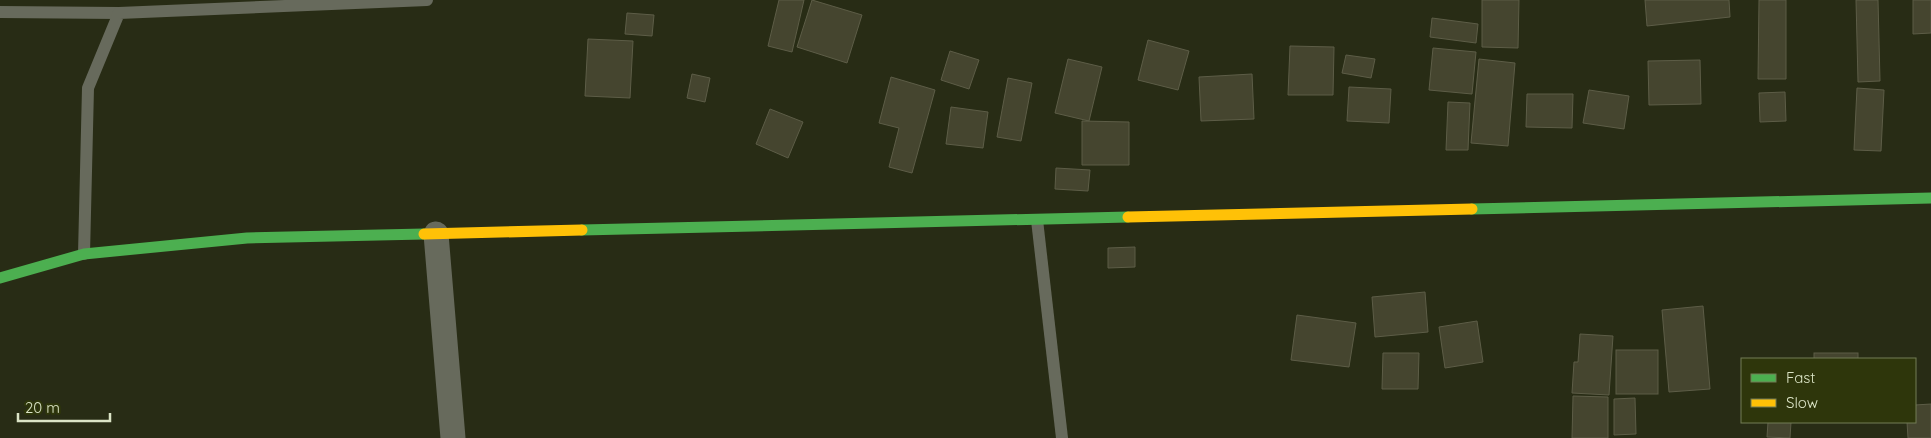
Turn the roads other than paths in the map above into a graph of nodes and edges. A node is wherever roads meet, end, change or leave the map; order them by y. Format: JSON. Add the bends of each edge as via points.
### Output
{"nodes":[{"id":1,"x":427,"y":0,"type":"edge"},
{"id":2,"x":0,"y":12,"type":"edge"},
{"id":3,"x":119,"y":13,"type":"junction"},
{"id":4,"x":1931,"y":198,"type":"edge"},
{"id":5,"x":1037,"y":220,"type":"junction"},
{"id":6,"x":436,"y":234,"type":"junction"},
{"id":7,"x":84,"y":254,"type":"junction"},
{"id":8,"x":0,"y":278,"type":"edge"},
{"id":9,"x":453,"y":438,"type":"edge"},
{"id":10,"x":1062,"y":438,"type":"edge"}],
"edges":[{"from":1,"to":3,"type":"lane"},
{"from":2,"to":3,"type":"lane"},
{"from":3,"to":7,"type":"lane","via":[[88,88]]},
{"from":4,"to":5,"type":"main road"},
{"from":5,"to":6,"type":"main road"},
{"from":5,"to":10,"type":"lane"},
{"from":6,"to":7,"type":"main road","via":[[247,238]]},
{"from":6,"to":9,"type":"street"},
{"from":7,"to":8,"type":"main road"}]}
